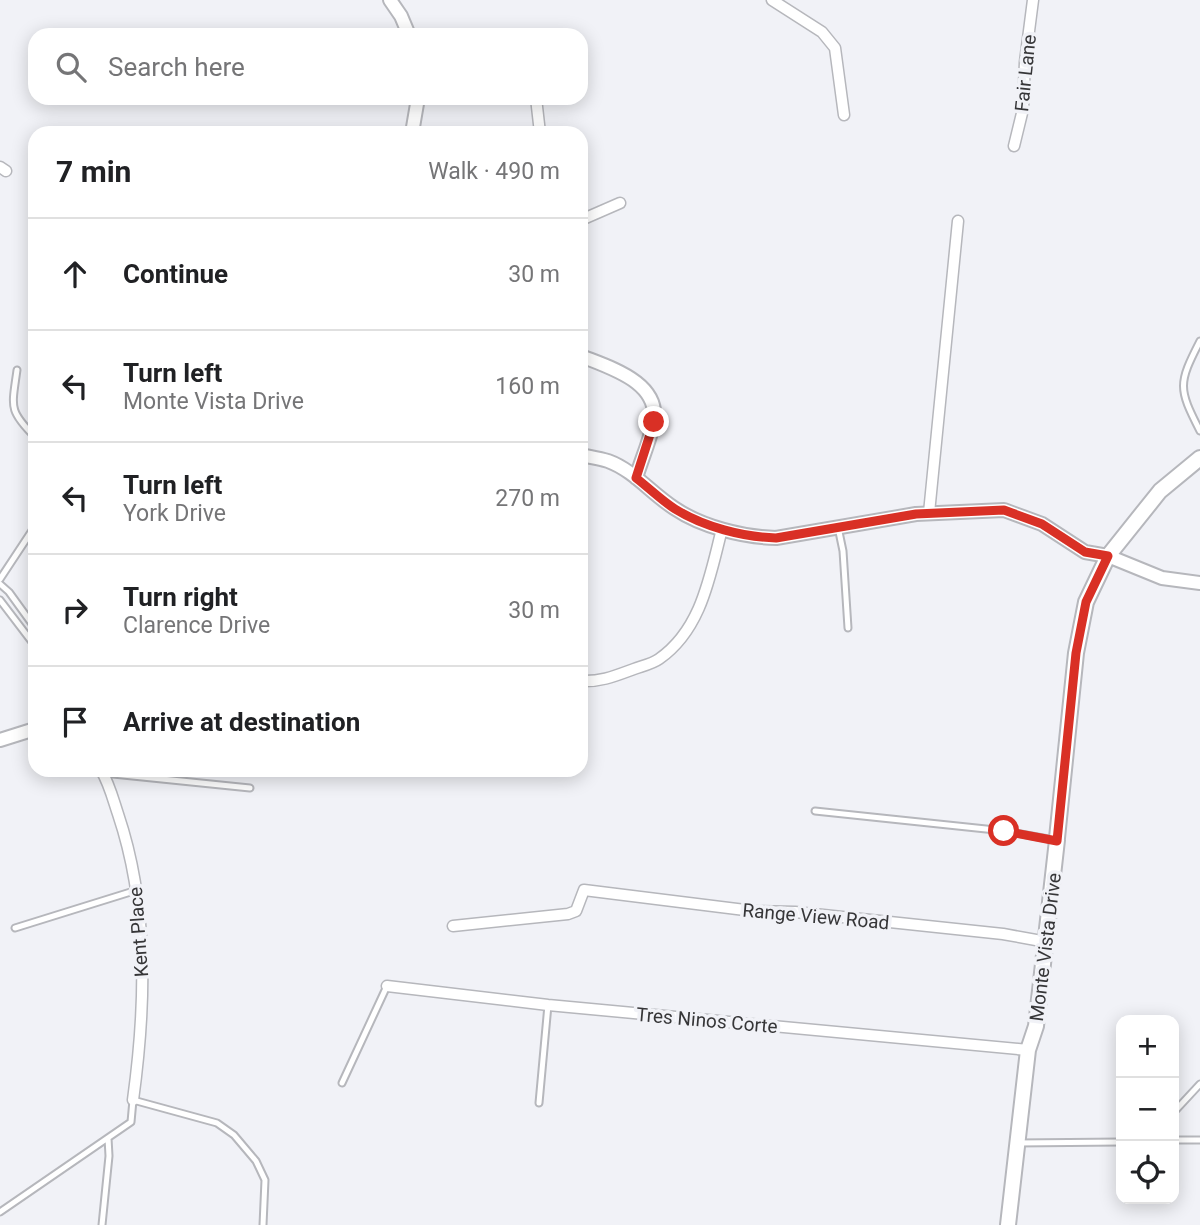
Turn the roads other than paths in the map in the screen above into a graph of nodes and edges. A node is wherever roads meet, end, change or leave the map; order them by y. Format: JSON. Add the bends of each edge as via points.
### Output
{"nodes":[{"id":1,"x":390,"y":0,"type":"edge"},
{"id":2,"x":772,"y":0,"type":"edge"},
{"id":3,"x":1033,"y":0,"type":"edge"},
{"id":4,"x":406,"y":28,"type":"edge"},
{"id":5,"x":417,"y":105,"type":"edge"},
{"id":6,"x":537,"y":105,"type":"edge"},
{"id":7,"x":844,"y":115,"type":"dead end"},
{"id":8,"x":413,"y":126,"type":"edge"},
{"id":9,"x":539,"y":126,"type":"edge"},
{"id":10,"x":1014,"y":146,"type":"dead end"},
{"id":11,"x":620,"y":203,"type":"dead end"},
{"id":12,"x":588,"y":217,"type":"edge"},
{"id":13,"x":958,"y":220,"type":"dead end"},
{"id":14,"x":1200,"y":341,"type":"edge"},
{"id":15,"x":588,"y":359,"type":"edge"},
{"id":16,"x":17,"y":370,"type":"dead end"},
{"id":17,"x":28,"y":429,"type":"edge"},
{"id":18,"x":1200,"y":432,"type":"edge"},
{"id":19,"x":588,"y":457,"type":"edge"},
{"id":20,"x":1200,"y":458,"type":"edge"},
{"id":21,"x":636,"y":478,"type":"junction"},
{"id":22,"x":929,"y":513,"type":"junction"},
{"id":23,"x":838,"y":527,"type":"junction"},
{"id":24,"x":722,"y":529,"type":"junction"},
{"id":25,"x":28,"y":537,"type":"edge"},
{"id":26,"x":1108,"y":556,"type":"junction"},
{"id":27,"x":0,"y":581,"type":"edge"},
{"id":28,"x":1200,"y":583,"type":"edge"},
{"id":29,"x":0,"y":600,"type":"edge"},
{"id":30,"x":28,"y":618,"type":"edge"},
{"id":31,"x":848,"y":628,"type":"dead end"},
{"id":32,"x":28,"y":637,"type":"edge"},
{"id":33,"x":588,"y":681,"type":"edge"},
{"id":34,"x":28,"y":731,"type":"edge"},
{"id":35,"x":0,"y":740,"type":"edge"},
{"id":36,"x":104,"y":777,"type":"edge"},
{"id":37,"x":154,"y":777,"type":"edge"},
{"id":38,"x":250,"y":788,"type":"dead end"},
{"id":39,"x":815,"y":811,"type":"dead end"},
{"id":40,"x":1057,"y":839,"type":"junction"},
{"id":41,"x":137,"y":890,"type":"junction"},
{"id":42,"x":453,"y":926,"type":"dead end"},
{"id":43,"x":15,"y":928,"type":"dead end"},
{"id":44,"x":1047,"y":942,"type":"junction"},
{"id":45,"x":387,"y":986,"type":"joint"},
{"id":46,"x":548,"y":1005,"type":"junction"},
{"id":47,"x":1028,"y":1050,"type":"junction"},
{"id":48,"x":342,"y":1083,"type":"dead end"},
{"id":49,"x":1200,"y":1084,"type":"edge"},
{"id":50,"x":133,"y":1100,"type":"junction"},
{"id":51,"x":539,"y":1104,"type":"dead end"},
{"id":52,"x":1179,"y":1107,"type":"edge"},
{"id":53,"x":108,"y":1138,"type":"junction"},
{"id":54,"x":1179,"y":1140,"type":"edge"},
{"id":55,"x":1200,"y":1140,"type":"edge"},
{"id":56,"x":1116,"y":1142,"type":"edge"},
{"id":57,"x":1017,"y":1143,"type":"junction"},
{"id":58,"x":0,"y":1212,"type":"edge"},
{"id":59,"x":102,"y":1225,"type":"edge"},
{"id":60,"x":263,"y":1225,"type":"edge"},
{"id":61,"x":1009,"y":1225,"type":"edge"}],
"edges":[{"from":1,"to":4,"type":"street"},
{"from":2,"to":7,"type":"street","via":[[822,32],[835,48]]},
{"from":3,"to":10,"type":"street","name":"Fair Lane","via":[[1023,109]]},
{"from":5,"to":8,"type":"street"},
{"from":6,"to":9,"type":"street"},
{"from":11,"to":12,"type":"street"},
{"from":13,"to":22,"type":"street"},
{"from":14,"to":18,"type":"lane","via":[[1184,373],[1183,391]]},
{"from":15,"to":21,"type":"street","via":[[626,374],[646,390],[651,401],[654,422]]},
{"from":16,"to":17,"type":"lane","via":[[12,403],[14,413]]},
{"from":19,"to":21,"type":"street","via":[[606,460]]},
{"from":20,"to":26,"type":"main road","name":"Monte Vista Drive","via":[[1160,491]]},
{"from":21,"to":24,"type":"street","via":[[675,509]]},
{"from":22,"to":23,"type":"street"},
{"from":22,"to":26,"type":"street","via":[[1004,510],[1042,524],[1085,552]]},
{"from":23,"to":24,"type":"street","via":[[776,538]]},
{"from":23,"to":31,"type":"lane"},
{"from":24,"to":33,"type":"street","via":[[706,591],[680,639],[658,660],[600,682]]},
{"from":25,"to":27,"type":"lane"},
{"from":26,"to":28,"type":"street","via":[[1161,578]]},
{"from":26,"to":40,"type":"main road","name":"Monte Vista Drive","via":[[1086,602],[1076,653]]},
{"from":27,"to":30,"type":"lane"},
{"from":29,"to":32,"type":"lane"},
{"from":34,"to":35,"type":"street"},
{"from":36,"to":41,"type":"street","name":"Kent Place","via":[[126,839]]},
{"from":37,"to":38,"type":"lane"},
{"from":39,"to":40,"type":"lane"},
{"from":40,"to":44,"type":"main road","name":"Monte Vista Drive"},
{"from":41,"to":43,"type":"lane"},
{"from":41,"to":50,"type":"street","name":"Kent Place","via":[[143,1003]]},
{"from":42,"to":44,"type":"street","name":"Range View Road","via":[[568,914],[576,911],[584,890]]},
{"from":44,"to":47,"type":"main road","name":"Monte Vista Drive","via":[[1036,1026]]},
{"from":45,"to":46,"type":"street","name":"Tres Ninos Corte"},
{"from":45,"to":48,"type":"lane"},
{"from":46,"to":47,"type":"street","name":"Tres Ninos Corte"},
{"from":46,"to":51,"type":"lane"},
{"from":47,"to":57,"type":"main road","name":"Monte Vista Drive"},
{"from":49,"to":52,"type":"lane"},
{"from":50,"to":53,"type":"lane","via":[[131,1122]]},
{"from":50,"to":60,"type":"lane","via":[[217,1123],[234,1135],[265,1180]]},
{"from":53,"to":58,"type":"lane"},
{"from":53,"to":59,"type":"lane"},
{"from":54,"to":55,"type":"lane"},
{"from":56,"to":57,"type":"lane"},
{"from":57,"to":61,"type":"main road","name":"Monte Vista Drive"}]}
